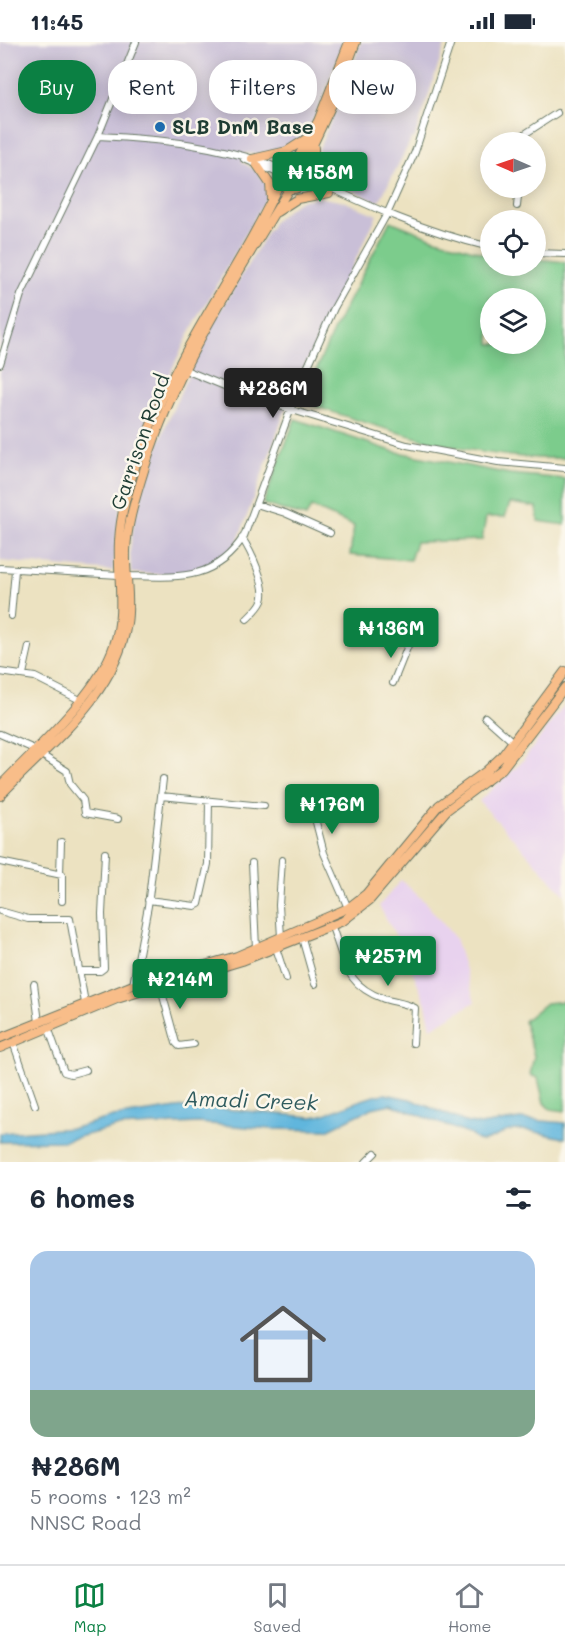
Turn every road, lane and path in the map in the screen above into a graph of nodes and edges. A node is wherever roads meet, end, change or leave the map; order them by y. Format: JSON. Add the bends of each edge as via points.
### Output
{"nodes":[{"id":1,"x":136,"y":42,"type":"edge"},
{"id":2,"x":349,"y":42,"type":"edge"},
{"id":3,"x":356,"y":42,"type":"edge"},
{"id":4,"x":451,"y":42,"type":"edge"},
{"id":5,"x":557,"y":113,"type":"dead end"},
{"id":6,"x":531,"y":132,"type":"edge"},
{"id":7,"x":98,"y":136,"type":"junction"},
{"id":8,"x":310,"y":136,"type":"junction"},
{"id":9,"x":314,"y":146,"type":"junction"},
{"id":10,"x":296,"y":161,"type":"junction"},
{"id":11,"x":255,"y":162,"type":"junction"},
{"id":12,"x":303,"y":166,"type":"junction"},
{"id":13,"x":279,"y":174,"type":"junction"},
{"id":14,"x":306,"y":176,"type":"junction"},
{"id":15,"x":301,"y":185,"type":"junction"},
{"id":16,"x":289,"y":189,"type":"junction"},
{"id":17,"x":328,"y":190,"type":"junction"},
{"id":18,"x":518,"y":198,"type":"edge"},
{"id":19,"x":271,"y":201,"type":"junction"},
{"id":20,"x":517,"y":206,"type":"dead end"},
{"id":21,"x":388,"y":212,"type":"junction"},
{"id":22,"x":273,"y":215,"type":"junction"},
{"id":23,"x":480,"y":244,"type":"edge"},
{"id":24,"x":546,"y":253,"type":"edge"},
{"id":25,"x":565,"y":254,"type":"edge"},
{"id":26,"x":0,"y":364,"type":"edge"},
{"id":27,"x":183,"y":369,"type":"junction"},
{"id":28,"x":290,"y":408,"type":"junction"},
{"id":29,"x":565,"y":468,"type":"edge"},
{"id":30,"x":256,"y":504,"type":"junction"},
{"id":31,"x":330,"y":533,"type":"dead end"},
{"id":32,"x":242,"y":538,"type":"junction"},
{"id":33,"x":0,"y":568,"type":"edge"},
{"id":34,"x":15,"y":570,"type":"junction"},
{"id":35,"x":123,"y":576,"type":"junction"},
{"id":36,"x":12,"y":616,"type":"dead end"},
{"id":37,"x":247,"y":619,"type":"dead end"},
{"id":38,"x":409,"y":643,"type":"dead end"},
{"id":39,"x":29,"y":647,"type":"dead end"},
{"id":40,"x":565,"y":671,"type":"edge"},
{"id":41,"x":0,"y":672,"type":"edge"},
{"id":42,"x":23,"y":674,"type":"junction"},
{"id":43,"x":393,"y":683,"type":"dead end"},
{"id":44,"x":565,"y":687,"type":"edge"},
{"id":45,"x":80,"y":700,"type":"junction"},
{"id":46,"x":485,"y":717,"type":"dead end"},
{"id":47,"x":0,"y":734,"type":"edge"},
{"id":48,"x":513,"y":742,"type":"junction"},
{"id":49,"x":37,"y":751,"type":"junction"},
{"id":50,"x":163,"y":779,"type":"dead end"},
{"id":51,"x":0,"y":786,"type":"edge"},
{"id":52,"x":0,"y":796,"type":"edge"},
{"id":53,"x":161,"y":796,"type":"junction"},
{"id":54,"x":209,"y":801,"type":"junction"},
{"id":55,"x":291,"y":804,"type":"dead end"},
{"id":56,"x":264,"y":806,"type":"dead end"},
{"id":57,"x":118,"y":819,"type":"dead end"},
{"id":58,"x":61,"y":842,"type":"dead end"},
{"id":59,"x":105,"y":853,"type":"dead end"},
{"id":60,"x":282,"y":860,"type":"dead end"},
{"id":61,"x":0,"y":862,"type":"edge"},
{"id":62,"x":252,"y":862,"type":"dead end"},
{"id":63,"x":60,"y":874,"type":"junction"},
{"id":64,"x":148,"y":900,"type":"junction"},
{"id":65,"x":62,"y":901,"type":"dead end"},
{"id":66,"x":348,"y":908,"type":"junction"},
{"id":67,"x":0,"y":911,"type":"edge"},
{"id":68,"x":332,"y":927,"type":"junction"},
{"id":69,"x":281,"y":937,"type":"junction"},
{"id":70,"x":302,"y":938,"type":"junction"},
{"id":71,"x":256,"y":948,"type":"junction"},
{"id":72,"x":276,"y":948,"type":"junction"},
{"id":73,"x":80,"y":971,"type":"junction"},
{"id":74,"x":286,"y":980,"type":"dead end"},
{"id":75,"x":34,"y":984,"type":"dead end"},
{"id":76,"x":315,"y":984,"type":"dead end"},
{"id":77,"x":133,"y":985,"type":"junction"},
{"id":78,"x":160,"y":985,"type":"junction"},
{"id":79,"x":85,"y":1003,"type":"junction"},
{"id":80,"x":39,"y":1022,"type":"junction"},
{"id":81,"x":48,"y":1028,"type":"junction"},
{"id":82,"x":0,"y":1038,"type":"edge"},
{"id":83,"x":14,"y":1042,"type":"junction"},
{"id":84,"x":413,"y":1043,"type":"dead end"},
{"id":85,"x":194,"y":1044,"type":"dead end"},
{"id":86,"x":0,"y":1048,"type":"edge"},
{"id":87,"x":86,"y":1070,"type":"dead end"},
{"id":88,"x":35,"y":1105,"type":"dead end"},
{"id":89,"x":375,"y":1153,"type":"dead end"},
{"id":90,"x":366,"y":1162,"type":"edge"}],
"edges":[{"from":1,"to":7,"type":"street"},
{"from":2,"to":8,"type":"main road"},
{"from":3,"to":9,"type":"main road"},
{"from":4,"to":21,"type":"street","via":[[422,134]]},
{"from":5,"to":6,"type":"street"},
{"from":7,"to":11,"type":"street","via":[[166,140]]},
{"from":7,"to":26,"type":"street","via":[[21,296]]},
{"from":8,"to":10,"type":"main road"},
{"from":8,"to":11,"type":"main road","via":[[287,151]]},
{"from":9,"to":12,"type":"main road"},
{"from":9,"to":17,"type":"main road","via":[[314,163]]},
{"from":10,"to":12,"type":"main road"},
{"from":10,"to":13,"type":"main road","via":[[286,161]]},
{"from":11,"to":13,"type":"street"},
{"from":11,"to":19,"type":"main road","via":[[270,184]]},
{"from":12,"to":14,"type":"main road"},
{"from":13,"to":16,"type":"main road"},
{"from":13,"to":19,"type":"main road","name":"Garrison Road"},
{"from":14,"to":15,"type":"main road"},
{"from":14,"to":17,"type":"street"},
{"from":15,"to":16,"type":"main road"},
{"from":15,"to":17,"type":"street"},
{"from":16,"to":22,"type":"main road","name":"Garrison Road"},
{"from":17,"to":21,"type":"street"},
{"from":17,"to":22,"type":"main road","via":[[297,199]]},
{"from":18,"to":20,"type":"street"},
{"from":19,"to":35,"type":"main road","name":"Garrison Road","via":[[185,349],[158,407],[124,507],[119,540]]},
{"from":21,"to":23,"type":"street"},
{"from":21,"to":28,"type":"street","via":[[334,308]]},
{"from":22,"to":27,"type":"main road","name":"Garrison Road"},
{"from":24,"to":25,"type":"street"},
{"from":27,"to":28,"type":"street","via":[[256,399]]},
{"from":27,"to":35,"type":"main road","name":"Garrison Road","via":[[145,466],[131,518]]},
{"from":28,"to":29,"type":"street","via":[[426,450]]},
{"from":28,"to":30,"type":"street"},
{"from":30,"to":31,"type":"street"},
{"from":30,"to":32,"type":"street"},
{"from":32,"to":35,"type":"street","via":[[229,555],[206,571],[179,576]]},
{"from":32,"to":37,"type":"street","via":[[254,560],[263,591],[260,603]]},
{"from":33,"to":34,"type":"street"},
{"from":34,"to":35,"type":"street"},
{"from":34,"to":36,"type":"street"},
{"from":35,"to":45,"type":"main road","name":"Garrison Road","via":[[115,644],[105,666]]},
{"from":35,"to":49,"type":"main road","name":"Garrison Road","via":[[127,624],[113,669],[90,702]]},
{"from":38,"to":43,"type":"street"},
{"from":39,"to":42,"type":"street"},
{"from":40,"to":48,"type":"main road"},
{"from":41,"to":42,"type":"street"},
{"from":42,"to":45,"type":"street","via":[[35,676]]},
{"from":44,"to":68,"type":"main road","via":[[502,769],[447,810],[370,900]]},
{"from":45,"to":49,"type":"main road","name":"Garrison Road"},
{"from":46,"to":48,"type":"street"},
{"from":47,"to":49,"type":"street"},
{"from":48,"to":66,"type":"main road","via":[[486,771],[433,811],[366,894]]},
{"from":49,"to":51,"type":"main road","name":"Garrison Road"},
{"from":49,"to":52,"type":"main road","name":"Garrison Road"},
{"from":49,"to":57,"type":"street","via":[[67,771],[86,813]]},
{"from":50,"to":53,"type":"street"},
{"from":53,"to":54,"type":"street"},
{"from":53,"to":64,"type":"street"},
{"from":54,"to":56,"type":"street"},
{"from":54,"to":64,"type":"street","via":[[208,864],[199,904]]},
{"from":55,"to":66,"type":"street","via":[[311,803],[324,853]]},
{"from":58,"to":63,"type":"street"},
{"from":59,"to":73,"type":"street","via":[[104,968]]},
{"from":60,"to":69,"type":"street"},
{"from":61,"to":63,"type":"street"},
{"from":62,"to":71,"type":"street"},
{"from":63,"to":65,"type":"street"},
{"from":64,"to":77,"type":"street"},
{"from":66,"to":69,"type":"main road"},
{"from":67,"to":73,"type":"street","via":[[28,919],[70,919]]},
{"from":68,"to":70,"type":"main road"},
{"from":68,"to":84,"type":"street","via":[[352,981],[384,999],[415,1008]]},
{"from":69,"to":71,"type":"main road"},
{"from":70,"to":72,"type":"main road"},
{"from":70,"to":76,"type":"street"},
{"from":71,"to":77,"type":"main road"},
{"from":72,"to":74,"type":"street"},
{"from":72,"to":78,"type":"main road","via":[[242,962]]},
{"from":73,"to":79,"type":"street"},
{"from":75,"to":80,"type":"street"},
{"from":77,"to":79,"type":"main road"},
{"from":78,"to":81,"type":"main road"},
{"from":78,"to":85,"type":"street","via":[[176,1043]]},
{"from":79,"to":80,"type":"main road"},
{"from":80,"to":82,"type":"main road"},
{"from":81,"to":83,"type":"main road"},
{"from":81,"to":87,"type":"street","via":[[64,1072]]},
{"from":83,"to":86,"type":"main road"},
{"from":83,"to":88,"type":"street"},
{"from":89,"to":90,"type":"street"}]}
